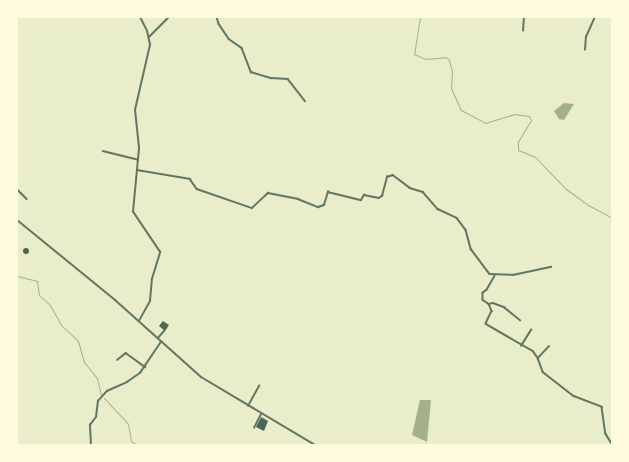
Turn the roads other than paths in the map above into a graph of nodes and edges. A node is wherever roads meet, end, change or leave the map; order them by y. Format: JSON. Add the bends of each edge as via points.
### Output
{"nodes":[{"id":1,"x":140,"y":17,"type":"edge"},
{"id":2,"x":169,"y":17,"type":"edge"},
{"id":3,"x":217,"y":17,"type":"edge"},
{"id":4,"x":524,"y":17,"type":"edge"},
{"id":5,"x":595,"y":17,"type":"edge"},
{"id":6,"x":522,"y":31,"type":"dead end"},
{"id":7,"x":149,"y":37,"type":"junction"},
{"id":8,"x":585,"y":50,"type":"dead end"},
{"id":9,"x":305,"y":101,"type":"dead end"},
{"id":10,"x":103,"y":151,"type":"dead end"},
{"id":11,"x":138,"y":160,"type":"junction"},
{"id":12,"x":137,"y":170,"type":"junction"},
{"id":13,"x":17,"y":189,"type":"edge"},
{"id":14,"x":27,"y":200,"type":"dead end"},
{"id":15,"x":17,"y":220,"type":"edge"},
{"id":16,"x":552,"y":266,"type":"dead end"},
{"id":17,"x":494,"y":276,"type":"junction"},
{"id":18,"x":489,"y":304,"type":"junction"},
{"id":19,"x":520,"y":320,"type":"dead end"},
{"id":20,"x":138,"y":321,"type":"junction"},
{"id":21,"x":531,"y":330,"type":"dead end"},
{"id":22,"x":164,"y":331,"type":"dead end"},
{"id":23,"x":158,"y":339,"type":"junction"},
{"id":24,"x":161,"y":342,"type":"junction"},
{"id":25,"x":521,"y":346,"type":"junction"},
{"id":26,"x":549,"y":346,"type":"dead end"},
{"id":27,"x":538,"y":358,"type":"junction"},
{"id":28,"x":117,"y":360,"type":"dead end"},
{"id":29,"x":146,"y":367,"type":"junction"},
{"id":30,"x":259,"y":386,"type":"dead end"},
{"id":31,"x":248,"y":406,"type":"junction"},
{"id":32,"x":261,"y":414,"type":"junction"},
{"id":33,"x":254,"y":428,"type":"dead end"},
{"id":34,"x":612,"y":444,"type":"edge"},
{"id":35,"x":91,"y":445,"type":"edge"},
{"id":36,"x":315,"y":445,"type":"edge"}],
"edges":[{"from":1,"to":7,"type":"street"},
{"from":2,"to":7,"type":"street"},
{"from":3,"to":9,"type":"street","via":[[229,39],[242,48],[252,72],[271,78],[288,79]]},
{"from":4,"to":6,"type":"street"},
{"from":5,"to":8,"type":"street","via":[[586,37]]},
{"from":7,"to":11,"type":"street","via":[[147,65],[136,110]]},
{"from":10,"to":11,"type":"street"},
{"from":11,"to":12,"type":"street"},
{"from":12,"to":17,"type":"street","via":[[190,179],[197,189],[252,208],[268,193],[298,198],[318,207],[324,205],[328,192],[361,200],[364,195],[379,198],[382,196],[387,177],[393,175],[410,188],[423,192],[438,208],[457,218],[466,230],[471,249],[487,271]]},
{"from":12,"to":20,"type":"street","via":[[133,212],[160,252],[152,279],[150,301]]},
{"from":13,"to":14,"type":"street"},
{"from":15,"to":20,"type":"street"},
{"from":16,"to":17,"type":"street"},
{"from":17,"to":18,"type":"street","via":[[483,293],[483,300]]},
{"from":18,"to":19,"type":"street","via":[[493,302],[504,307]]},
{"from":18,"to":25,"type":"street","via":[[492,311],[486,324]]},
{"from":20,"to":23,"type":"street"},
{"from":21,"to":25,"type":"street"},
{"from":22,"to":23,"type":"street"},
{"from":23,"to":24,"type":"street"},
{"from":24,"to":29,"type":"street"},
{"from":24,"to":31,"type":"street","via":[[201,377]]},
{"from":25,"to":27,"type":"street","via":[[533,352]]},
{"from":26,"to":27,"type":"street"},
{"from":27,"to":34,"type":"street","via":[[543,372],[557,384],[579,399],[602,407],[606,434]]},
{"from":28,"to":29,"type":"street","via":[[126,353]]},
{"from":29,"to":35,"type":"street","via":[[127,382],[107,391],[98,401],[96,417],[90,425]]},
{"from":30,"to":31,"type":"street"},
{"from":31,"to":32,"type":"street"},
{"from":32,"to":33,"type":"street"},
{"from":32,"to":36,"type":"street"}]}
